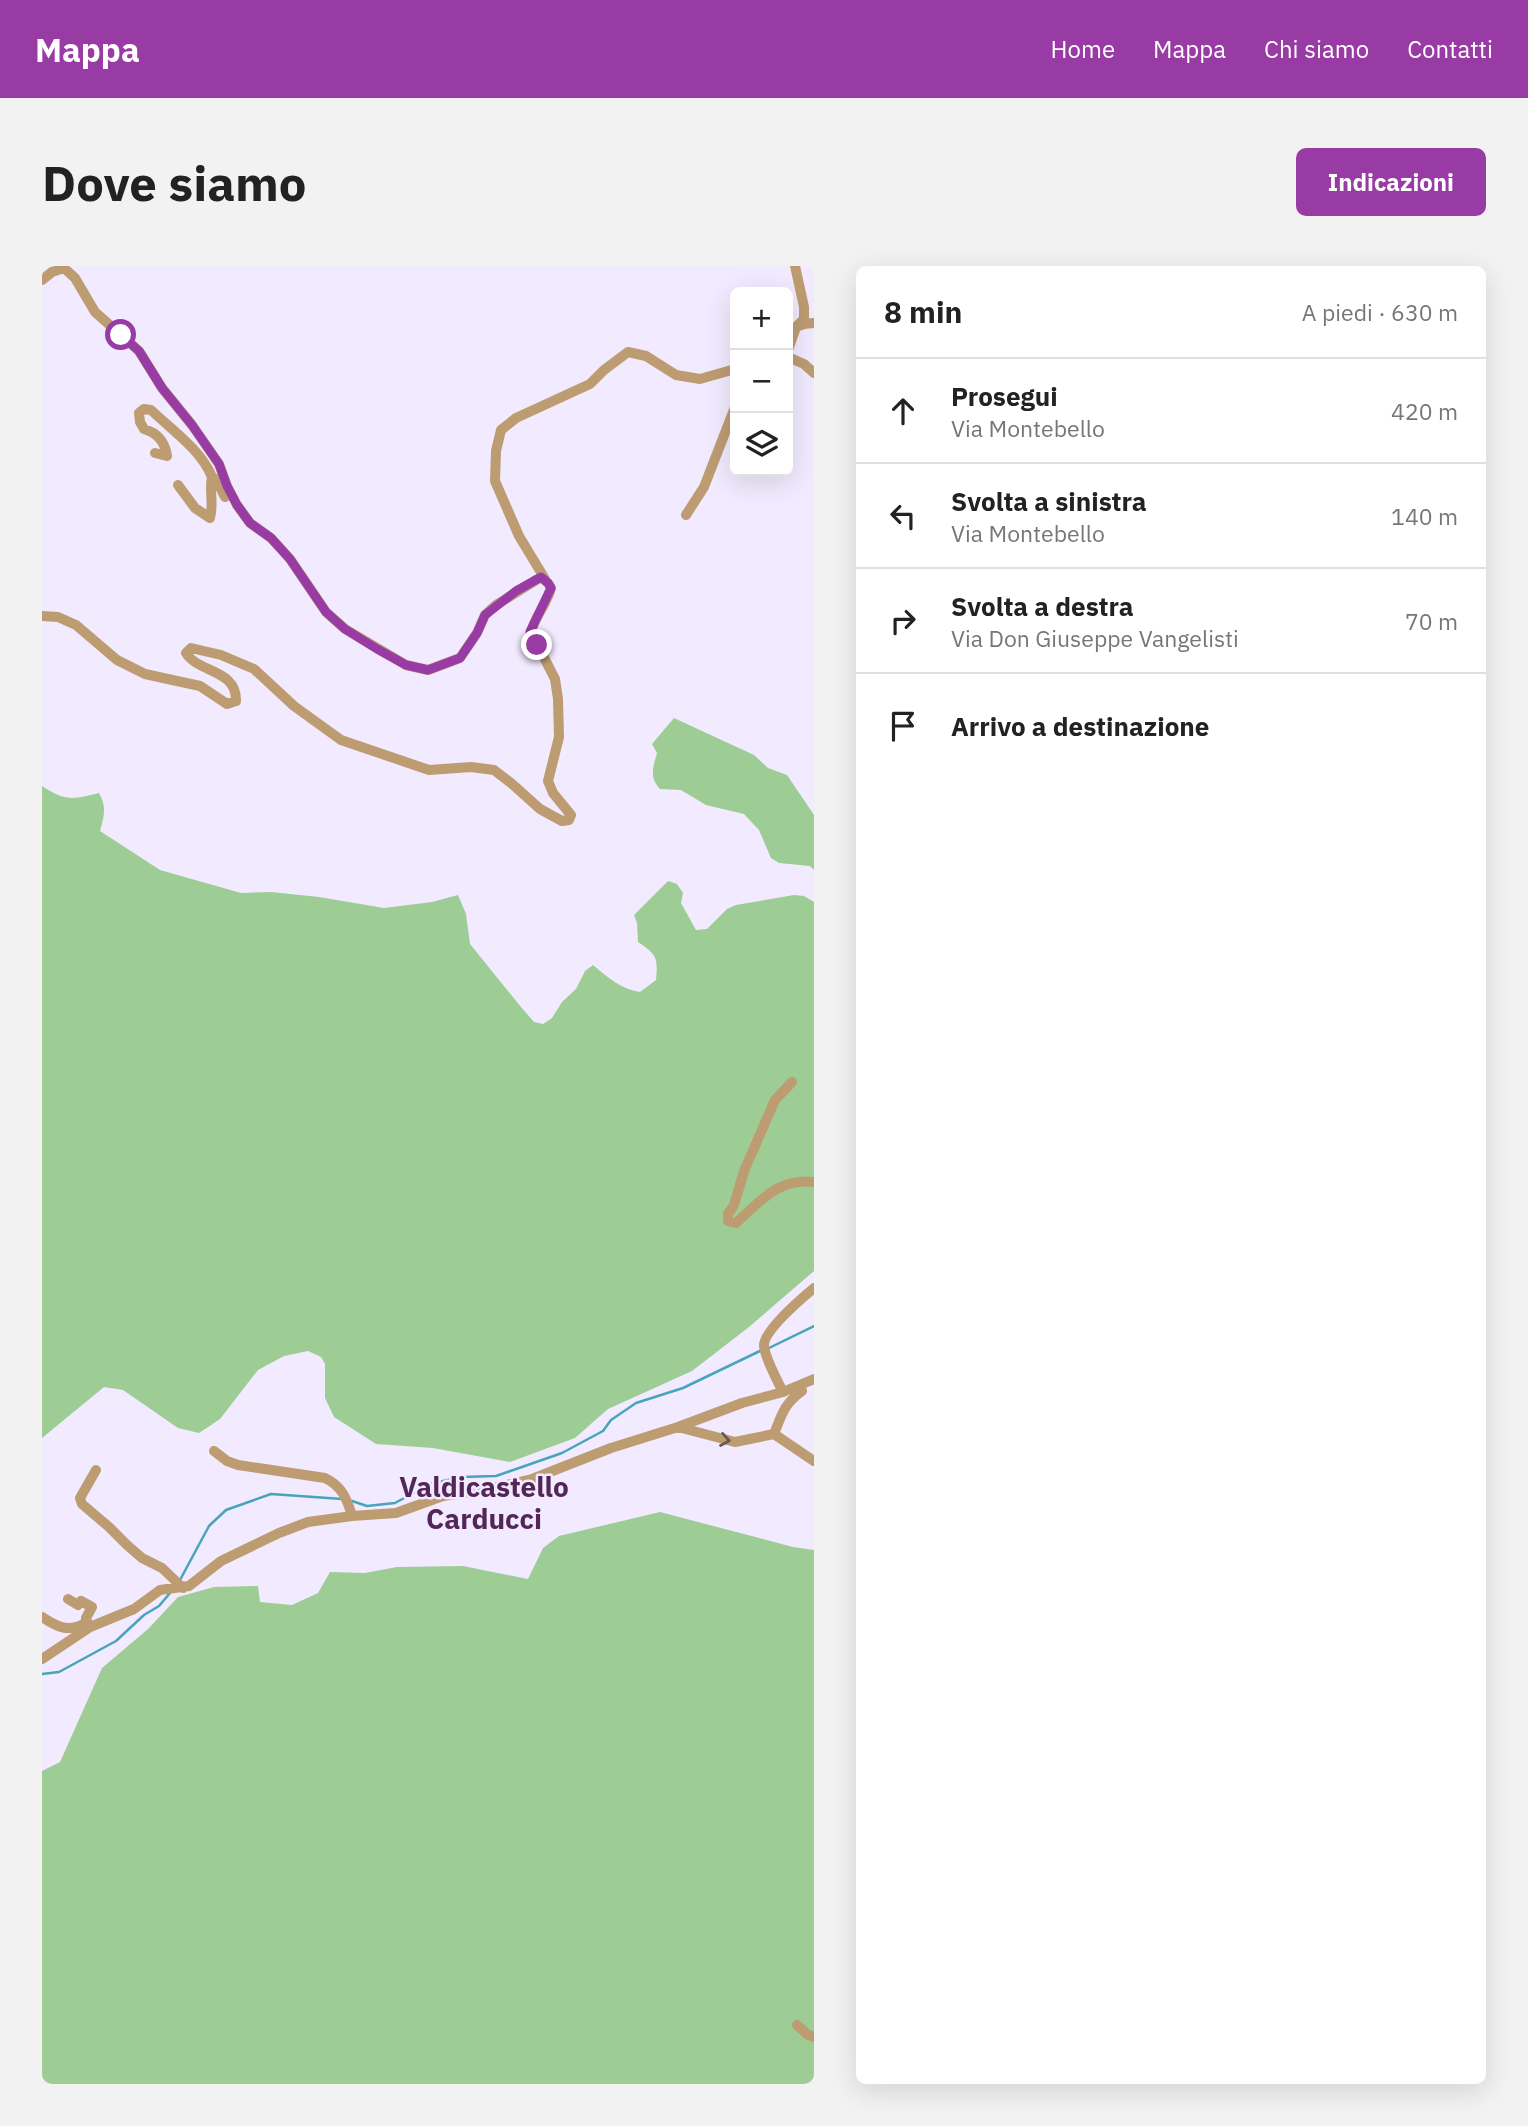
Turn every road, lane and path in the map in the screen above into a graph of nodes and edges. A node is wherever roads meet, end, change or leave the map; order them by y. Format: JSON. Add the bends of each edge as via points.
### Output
{"nodes":[{"id":1,"x":795,"y":266,"type":"edge"},
{"id":2,"x":51,"y":269,"type":"edge"},
{"id":3,"x":42,"y":280,"type":"edge"},
{"id":4,"x":814,"y":323,"type":"edge"},
{"id":5,"x":796,"y":327,"type":"junction"},
{"id":6,"x":793,"y":336,"type":"edge"},
{"id":7,"x":793,"y":359,"type":"edge"},
{"id":8,"x":730,"y":370,"type":"edge"},
{"id":9,"x":814,"y":373,"type":"edge"},
{"id":10,"x":733,"y":413,"type":"edge"},
{"id":11,"x":155,"y":453,"type":"dead end"},
{"id":12,"x":212,"y":477,"type":"junction"},
{"id":13,"x":178,"y":485,"type":"dead end"},
{"id":14,"x":686,"y":515,"type":"dead end"},
{"id":15,"x":250,"y":523,"type":"junction"},
{"id":16,"x":543,"y":578,"type":"junction"},
{"id":17,"x":42,"y":616,"type":"edge"},
{"id":18,"x":792,"y":1082,"type":"dead end"},
{"id":19,"x":814,"y":1182,"type":"edge"},
{"id":20,"x":814,"y":1288,"type":"edge"},
{"id":21,"x":814,"y":1379,"type":"edge"},
{"id":22,"x":801,"y":1385,"type":"junction"},
{"id":23,"x":783,"y":1392,"type":"junction"},
{"id":24,"x":678,"y":1427,"type":"junction"},
{"id":25,"x":774,"y":1434,"type":"junction"},
{"id":26,"x":214,"y":1451,"type":"dead end"},
{"id":27,"x":814,"y":1461,"type":"edge"},
{"id":28,"x":96,"y":1470,"type":"dead end"},
{"id":29,"x":350,"y":1511,"type":"junction"},
{"id":30,"x":183,"y":1588,"type":"junction"},
{"id":31,"x":68,"y":1599,"type":"dead end"},
{"id":32,"x":42,"y":1617,"type":"edge"},
{"id":33,"x":88,"y":1625,"type":"junction"},
{"id":34,"x":42,"y":1659,"type":"edge"},
{"id":35,"x":797,"y":2025,"type":"dead end"},
{"id":36,"x":814,"y":2037,"type":"edge"}],
"edges":[{"from":1,"to":5,"type":"street","via":[[804,307],[804,319]]},
{"from":2,"to":3,"type":"street"},
{"from":2,"to":15,"type":"street","via":[[64,268],[75,278],[95,312],[139,351],[219,464]]},
{"from":4,"to":5,"type":"street"},
{"from":5,"to":6,"type":"street"},
{"from":7,"to":9,"type":"street"},
{"from":8,"to":16,"type":"street","via":[[700,379],[676,375],[646,356],[628,352],[590,384],[516,418],[501,430],[495,481]]},
{"from":10,"to":14,"type":"street","via":[[704,487]]},
{"from":11,"to":12,"type":"street","via":[[167,456],[161,440],[140,422],[139,413],[144,409],[194,450]]},
{"from":12,"to":13,"type":"street","via":[[210,518],[195,508]]},
{"from":12,"to":15,"type":"street","via":[[236,515]]},
{"from":15,"to":16,"type":"street","via":[[290,559],[326,612],[345,629],[406,665],[428,670],[460,658],[485,615]]},
{"from":16,"to":17,"type":"street","via":[[551,588],[530,632],[555,679],[559,737],[548,781],[571,815],[562,821],[540,810],[494,770],[429,769],[341,740],[254,670],[221,655],[191,648],[186,653],[229,681],[237,693],[236,701],[227,704],[200,686],[145,674],[117,660],[76,625]]},
{"from":18,"to":19,"type":"street","via":[[775,1100],[728,1220],[736,1223],[760,1199],[787,1184]]},
{"from":20,"to":23,"type":"street","via":[[766,1336],[765,1349]]},
{"from":21,"to":22,"type":"street"},
{"from":22,"to":23,"type":"street"},
{"from":22,"to":25,"type":"street","via":[[802,1391],[784,1407]]},
{"from":23,"to":24,"type":"street"},
{"from":24,"to":25,"type":"street","one_way":true,"via":[[735,1442]]},
{"from":24,"to":29,"type":"street","via":[[532,1479],[443,1496],[396,1513]]},
{"from":25,"to":27,"type":"street"},
{"from":26,"to":29,"type":"street","via":[[238,1465],[335,1482]]},
{"from":28,"to":30,"type":"street","via":[[80,1498],[82,1504]]},
{"from":29,"to":30,"type":"street","via":[[279,1533],[221,1561]]},
{"from":30,"to":33,"type":"street","via":[[160,1590],[134,1609]]},
{"from":31,"to":33,"type":"street","via":[[92,1607]]},
{"from":32,"to":33,"type":"street","via":[[60,1628]]},
{"from":33,"to":34,"type":"street"},
{"from":35,"to":36,"type":"street"}]}
